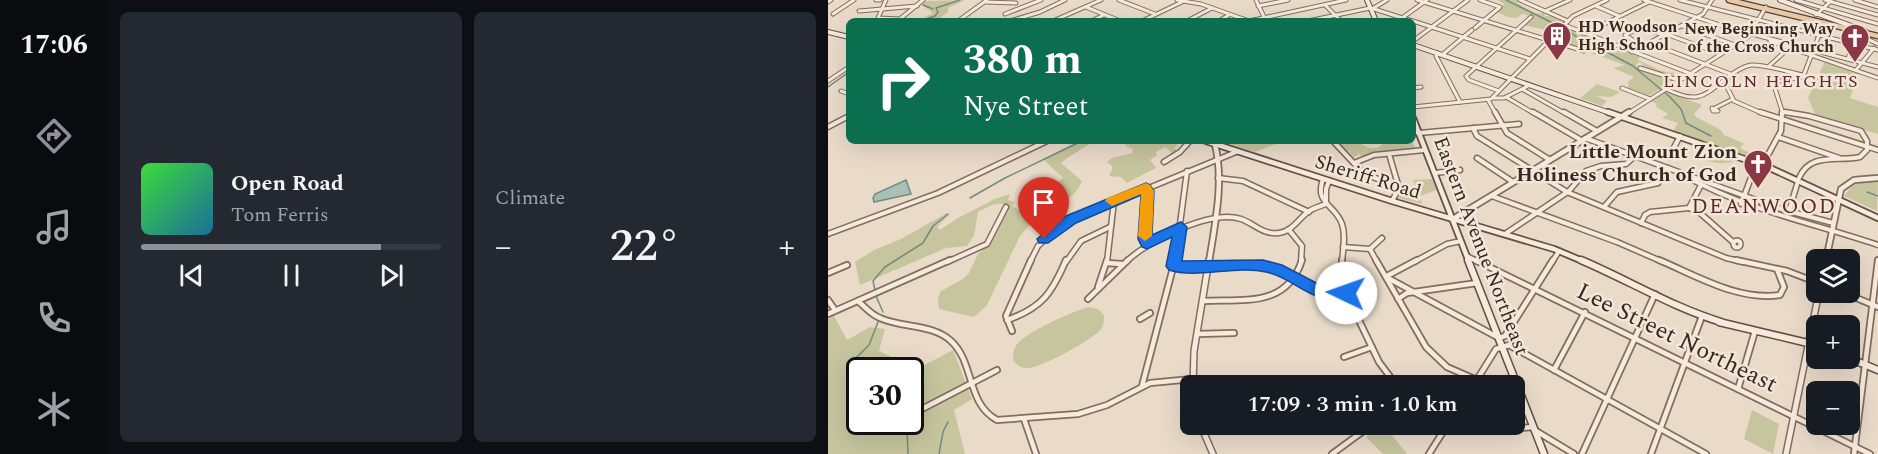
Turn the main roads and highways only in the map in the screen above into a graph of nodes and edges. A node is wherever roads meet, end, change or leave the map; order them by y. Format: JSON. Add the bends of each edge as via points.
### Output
{"nodes":[{"id":1,"x":1367,"y":0,"type":"edge"},
{"id":2,"x":1730,"y":0,"type":"edge"},
{"id":3,"x":1736,"y":0,"type":"edge"},
{"id":4,"x":1780,"y":0,"type":"edge"},
{"id":5,"x":1744,"y":1,"type":"edge"},
{"id":6,"x":1765,"y":8,"type":"junction"},
{"id":7,"x":1818,"y":16,"type":"junction"},
{"id":8,"x":1374,"y":18,"type":"edge"},
{"id":9,"x":1824,"y":22,"type":"junction"},
{"id":10,"x":1830,"y":23,"type":"junction"},
{"id":11,"x":1836,"y":26,"type":"junction"},
{"id":12,"x":828,"y":32,"type":"edge"},
{"id":13,"x":1870,"y":32,"type":"junction"},
{"id":14,"x":1878,"y":35,"type":"edge"},
{"id":15,"x":846,"y":36,"type":"edge"},
{"id":16,"x":1416,"y":44,"type":"edge"},
{"id":17,"x":1621,"y":116,"type":"junction"},
{"id":18,"x":1640,"y":123,"type":"junction"},
{"id":19,"x":1416,"y":126,"type":"edge"},
{"id":20,"x":1653,"y":126,"type":"junction"},
{"id":21,"x":1659,"y":130,"type":"junction"},
{"id":22,"x":1669,"y":131,"type":"junction"},
{"id":23,"x":1680,"y":136,"type":"junction"},
{"id":24,"x":1217,"y":144,"type":"edge"},
{"id":25,"x":1878,"y":216,"type":"edge"},
{"id":26,"x":1453,"y":219,"type":"junction"},
{"id":27,"x":1806,"y":342,"type":"edge"},
{"id":28,"x":1860,"y":362,"type":"edge"},
{"id":29,"x":1878,"y":369,"type":"edge"},
{"id":30,"x":1544,"y":454,"type":"edge"}],
"edges":[{"from":1,"to":8,"type":"main road"},
{"from":2,"to":6,"type":"main road"},
{"from":3,"to":5,"type":"main road"},
{"from":4,"to":7,"type":"main road"},
{"from":5,"to":6,"type":"main road"},
{"from":6,"to":9,"type":"main road"},
{"from":7,"to":9,"type":"main road"},
{"from":7,"to":10,"type":"main road"},
{"from":7,"to":13,"type":"main road"},
{"from":9,"to":10,"type":"main road"},
{"from":9,"to":11,"type":"main road"},
{"from":10,"to":11,"type":"main road"},
{"from":10,"to":13,"type":"main road"},
{"from":11,"to":14,"type":"main road"},
{"from":12,"to":15,"type":"main road"},
{"from":13,"to":14,"type":"main road"},
{"from":16,"to":17,"type":"main road"},
{"from":17,"to":18,"type":"main road"},
{"from":17,"to":20,"type":"main road"},
{"from":18,"to":20,"type":"main road"},
{"from":18,"to":21,"type":"main road"},
{"from":19,"to":26,"type":"main road","name":"Eastern Avenue Northeast"},
{"from":20,"to":22,"type":"main road"},
{"from":21,"to":22,"type":"main road"},
{"from":21,"to":23,"type":"main road"},
{"from":22,"to":23,"type":"main road"},
{"from":23,"to":25,"type":"main road","via":[[1759,163]]},
{"from":24,"to":26,"type":"main road","name":"Sheriff Road"},
{"from":26,"to":27,"type":"main road","name":"Sheriff Road","via":[[1593,264],[1702,316]]},
{"from":26,"to":30,"type":"main road","name":"Eastern Avenue Northeast"},
{"from":28,"to":29,"type":"main road"}]}
